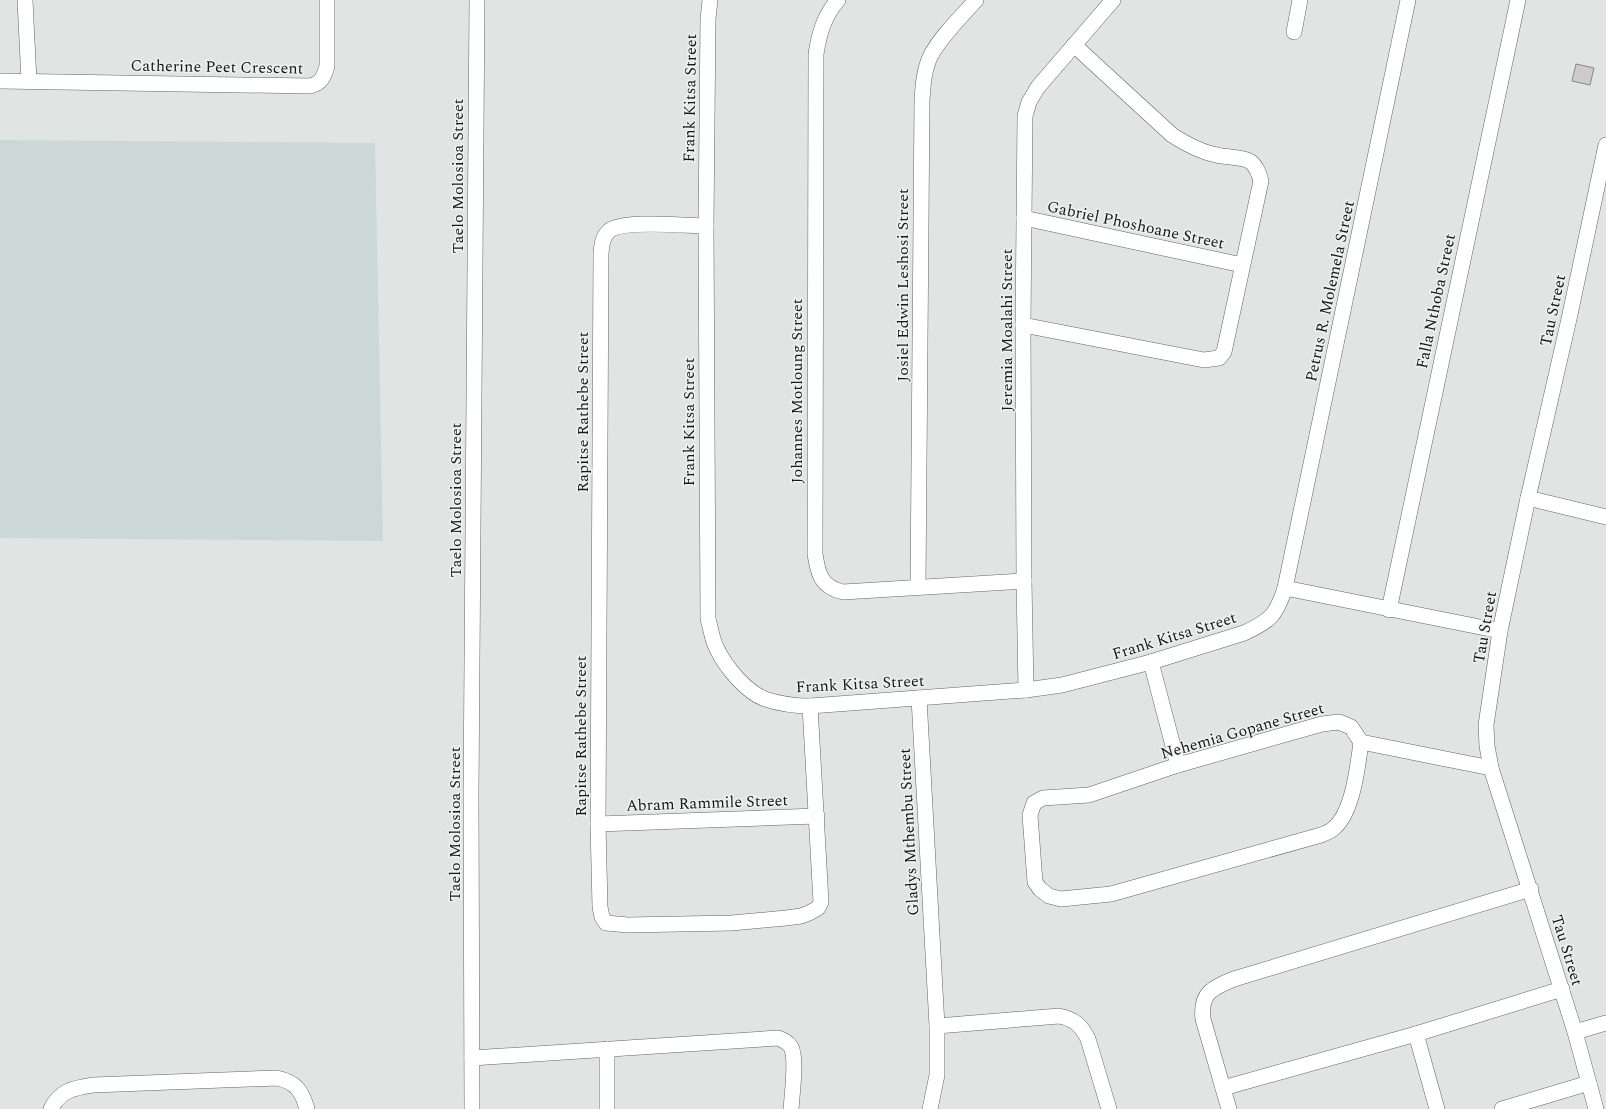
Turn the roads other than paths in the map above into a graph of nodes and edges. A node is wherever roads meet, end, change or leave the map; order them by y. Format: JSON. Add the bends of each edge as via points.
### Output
{"nodes":[{"id":1,"x":25,"y":0,"type":"edge"},
{"id":2,"x":327,"y":0,"type":"edge"},
{"id":3,"x":476,"y":0,"type":"edge"},
{"id":4,"x":710,"y":0,"type":"edge"},
{"id":5,"x":838,"y":0,"type":"edge"},
{"id":6,"x":976,"y":0,"type":"edge"},
{"id":7,"x":1113,"y":0,"type":"edge"},
{"id":8,"x":1300,"y":0,"type":"edge"},
{"id":9,"x":1408,"y":0,"type":"edge"},
{"id":10,"x":1518,"y":0,"type":"edge"},
{"id":11,"x":1294,"y":32,"type":"dead end"},
{"id":12,"x":1074,"y":45,"type":"junction"},
{"id":13,"x":0,"y":81,"type":"edge"},
{"id":14,"x":29,"y":81,"type":"junction"},
{"id":15,"x":1606,"y":145,"type":"edge"},
{"id":16,"x":1024,"y":218,"type":"junction"},
{"id":17,"x":706,"y":226,"type":"junction"},
{"id":18,"x":1242,"y":265,"type":"junction"},
{"id":19,"x":1023,"y":325,"type":"junction"},
{"id":20,"x":1528,"y":498,"type":"junction"},
{"id":21,"x":1606,"y":517,"type":"edge"},
{"id":22,"x":1024,"y":581,"type":"junction"},
{"id":23,"x":918,"y":587,"type":"junction"},
{"id":24,"x":1285,"y":588,"type":"junction"},
{"id":25,"x":1389,"y":610,"type":"junction"},
{"id":26,"x":1500,"y":631,"type":"junction"},
{"id":27,"x":1151,"y":662,"type":"junction"},
{"id":28,"x":1026,"y":690,"type":"junction"},
{"id":29,"x":919,"y":698,"type":"junction"},
{"id":30,"x":810,"y":706,"type":"junction"},
{"id":31,"x":1361,"y":742,"type":"junction"},
{"id":32,"x":1178,"y":765,"type":"junction"},
{"id":33,"x":1491,"y":768,"type":"junction"},
{"id":34,"x":817,"y":816,"type":"junction"},
{"id":35,"x":598,"y":824,"type":"junction"},
{"id":36,"x":1531,"y":889,"type":"junction"},
{"id":37,"x":1562,"y":990,"type":"junction"},
{"id":38,"x":1606,"y":1023,"type":"edge"},
{"id":39,"x":937,"y":1026,"type":"junction"},
{"id":40,"x":1575,"y":1032,"type":"junction"},
{"id":41,"x":1416,"y":1034,"type":"junction"},
{"id":42,"x":607,"y":1049,"type":"junction"},
{"id":43,"x":472,"y":1058,"type":"junction"},
{"id":44,"x":1589,"y":1083,"type":"junction"},
{"id":45,"x":1223,"y":1088,"type":"junction"},
{"id":46,"x":51,"y":1109,"type":"edge"},
{"id":47,"x":307,"y":1109,"type":"edge"},
{"id":48,"x":472,"y":1109,"type":"edge"},
{"id":49,"x":607,"y":1109,"type":"edge"},
{"id":50,"x":791,"y":1109,"type":"edge"},
{"id":51,"x":930,"y":1109,"type":"edge"},
{"id":52,"x":1109,"y":1109,"type":"edge"},
{"id":53,"x":1229,"y":1109,"type":"edge"},
{"id":54,"x":1436,"y":1109,"type":"edge"},
{"id":55,"x":1502,"y":1109,"type":"edge"},
{"id":56,"x":1596,"y":1109,"type":"edge"}],
"edges":[{"from":1,"to":14,"type":"street"},
{"from":2,"to":14,"type":"street","name":"Catherine Peet Crescent","via":[[327,66],[324,76],[315,85]]},
{"from":3,"to":43,"type":"street","name":"Taelo Molosioa Street","via":[[471,786]]},
{"from":4,"to":17,"type":"street","name":"Frank Kitsa Street"},
{"from":5,"to":23,"type":"street","name":"Johannes Motloung Street","via":[[824,21],[816,54],[814,554],[821,579],[835,590],[843,592]]},
{"from":6,"to":23,"type":"street","name":"Josiel Edwin Leshosi Street","via":[[931,55],[924,77]]},
{"from":7,"to":12,"type":"street","name":"Jeremia Moalahi Street"},
{"from":8,"to":11,"type":"street"},
{"from":9,"to":24,"type":"street","name":"Petrus R. Molemela Street"},
{"from":10,"to":25,"type":"street","name":"Falla Nthoba Street"},
{"from":12,"to":16,"type":"street","name":"Jeremia Moalahi Street","via":[[1038,87],[1029,102],[1025,116]]},
{"from":12,"to":18,"type":"street","via":[[1172,135],[1203,152],[1244,159],[1255,166],[1261,181]]},
{"from":13,"to":14,"type":"street","name":"Catherine Peet Crescent"},
{"from":15,"to":20,"type":"street","name":"Tau Street"},
{"from":16,"to":18,"type":"street","name":"Gabriel Phoshoane Street"},
{"from":16,"to":19,"type":"street","name":"Jeremia Moalahi Street"},
{"from":17,"to":30,"type":"street","name":"Frank Kitsa Street","via":[[708,619],[716,648],[745,686],[763,698],[788,705]]},
{"from":17,"to":35,"type":"street","name":"Rapitse Rathebe Street","via":[[622,226],[610,230],[604,238],[601,253]]},
{"from":18,"to":19,"type":"street","via":[[1224,352],[1218,358],[1204,360]]},
{"from":19,"to":22,"type":"street","name":"Jeremia Moalahi Street"},
{"from":20,"to":21,"type":"street"},
{"from":20,"to":26,"type":"street","name":"Tau Street"},
{"from":22,"to":23,"type":"street","name":"Johannes Motloung Street"},
{"from":22,"to":28,"type":"street","name":"Jeremia Moalahi Street"},
{"from":24,"to":25,"type":"street"},
{"from":24,"to":27,"type":"street","name":"Frank Kitsa Street","via":[[1278,608],[1258,626],[1244,633]]},
{"from":25,"to":26,"type":"street"},
{"from":26,"to":33,"type":"street","name":"Tau Street","via":[[1486,725]]},
{"from":27,"to":28,"type":"street","name":"Frank Kitsa Street","via":[[1062,685]]},
{"from":27,"to":32,"type":"street"},
{"from":28,"to":29,"type":"street","name":"Frank Kitsa Street"},
{"from":29,"to":30,"type":"street","name":"Frank Kitsa Street"},
{"from":29,"to":39,"type":"street","name":"Gladys Mthembu Street"},
{"from":30,"to":34,"type":"street","name":"Rapitse Rathebe Street"},
{"from":31,"to":32,"type":"street","name":"Nehemia Gopane Street","via":[[1351,727],[1339,722],[1322,724]]},
{"from":31,"to":32,"type":"street","name":"Nehemia Gopane Street","via":[[1354,784],[1344,816],[1335,828],[1321,835],[1111,894],[1061,899],[1049,896],[1040,889],[1035,882],[1030,815],[1034,803],[1043,798],[1089,795]]},
{"from":31,"to":33,"type":"street"},
{"from":33,"to":36,"type":"street","name":"Tau Street"},
{"from":34,"to":35,"type":"street","name":"Abram Rammile Street"},
{"from":34,"to":35,"type":"street","name":"Rapitse Rathebe Street","via":[[821,902],[818,908],[801,916],[724,923],[628,926],[606,923],[600,907]]},
{"from":36,"to":37,"type":"street","name":"Tau Street"},
{"from":36,"to":45,"type":"street","via":[[1234,979],[1209,991],[1202,1010],[1203,1019]]},
{"from":37,"to":40,"type":"street","name":"Tau Street"},
{"from":37,"to":41,"type":"street"},
{"from":38,"to":40,"type":"street"},
{"from":39,"to":51,"type":"street","name":"Gladys Mthembu Street","via":[[937,1075]]},
{"from":39,"to":52,"type":"street","via":[[1059,1016],[1070,1018],[1083,1029],[1088,1039]]},
{"from":40,"to":44,"type":"street","name":"Tau Street"},
{"from":41,"to":45,"type":"street"},
{"from":41,"to":54,"type":"street"},
{"from":42,"to":43,"type":"street"},
{"from":42,"to":49,"type":"street"},
{"from":42,"to":50,"type":"street","via":[[778,1038],[791,1047]]},
{"from":43,"to":48,"type":"street","name":"Taelo Molosioa Street"},
{"from":44,"to":55,"type":"street"},
{"from":44,"to":56,"type":"street","name":"Tau Street"},
{"from":45,"to":53,"type":"street"},
{"from":46,"to":47,"type":"street","via":[[55,1100],[62,1094],[92,1085],[277,1078],[287,1080],[300,1090]]}]}
